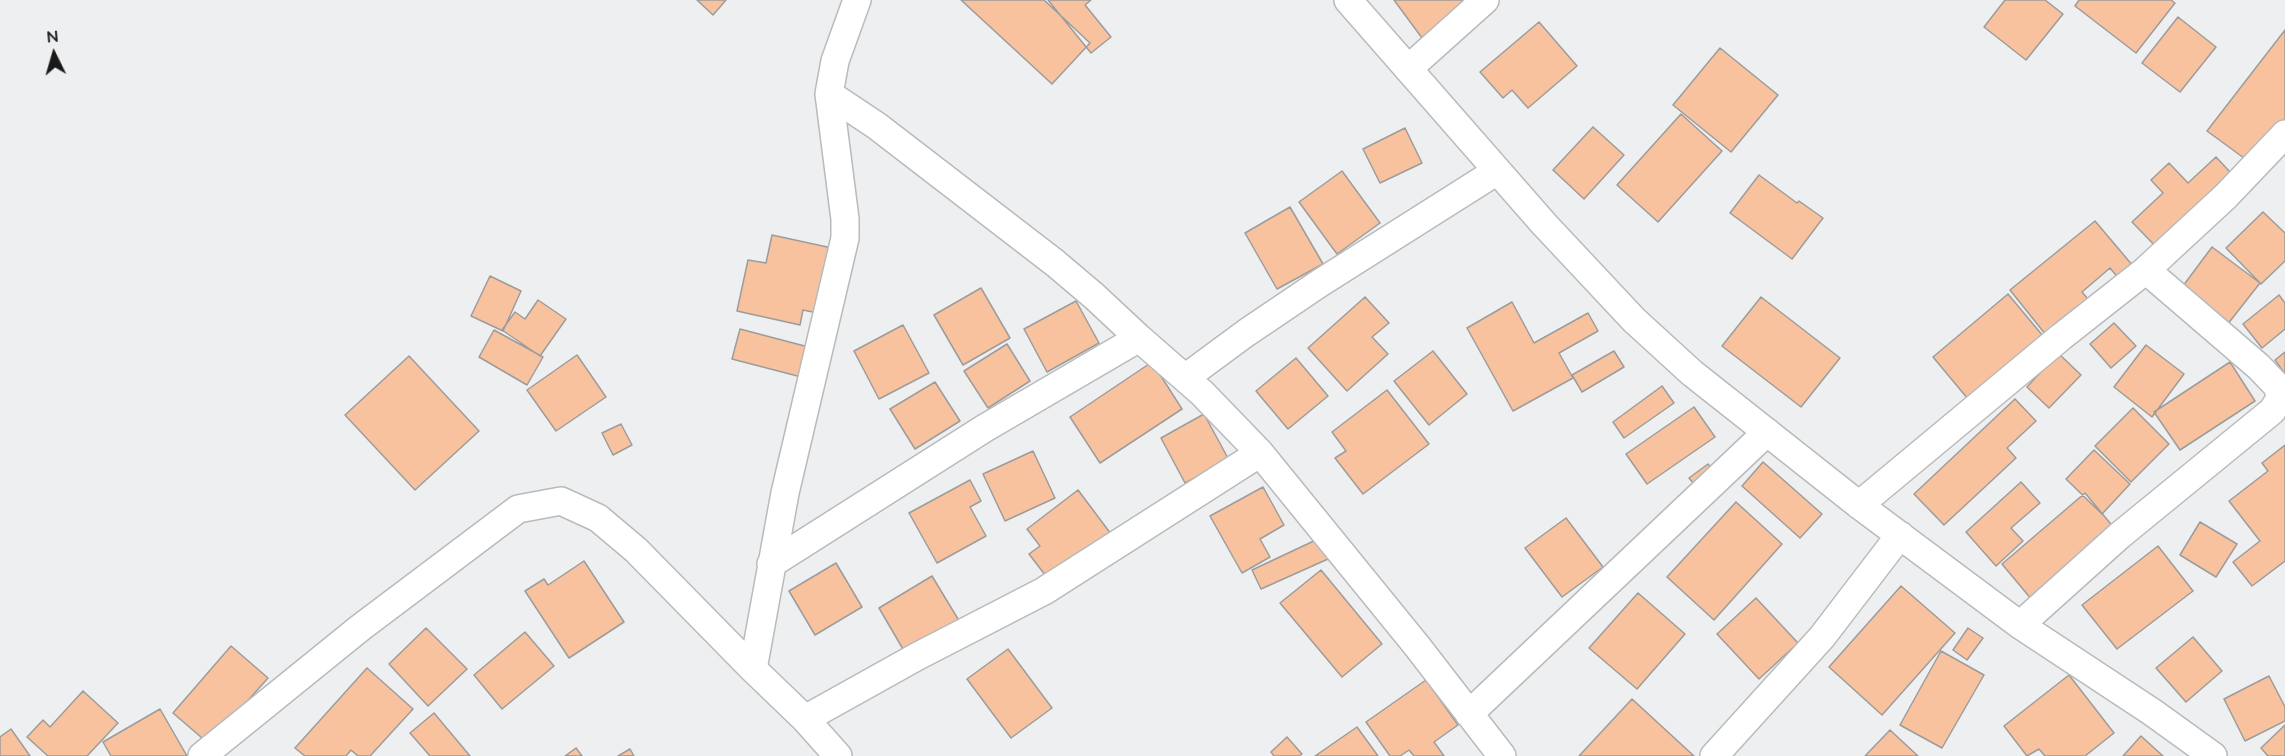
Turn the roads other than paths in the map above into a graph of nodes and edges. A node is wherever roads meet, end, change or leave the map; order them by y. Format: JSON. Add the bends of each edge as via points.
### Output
{"nodes":[{"id":1,"x":857,"y":0,"type":"edge"},
{"id":2,"x":1348,"y":0,"type":"edge"},
{"id":3,"x":1485,"y":0,"type":"edge"},
{"id":4,"x":1407,"y":69,"type":"junction"},
{"id":5,"x":829,"y":94,"type":"junction"},
{"id":6,"x":2285,"y":134,"type":"edge"},
{"id":7,"x":1497,"y":171,"type":"junction"},
{"id":8,"x":2146,"y":270,"type":"junction"},
{"id":9,"x":1139,"y":338,"type":"junction"},
{"id":10,"x":1185,"y":378,"type":"junction"},
{"id":11,"x":1767,"y":432,"type":"junction"},
{"id":12,"x":1260,"y":453,"type":"junction"},
{"id":13,"x":1859,"y":505,"type":"junction"},
{"id":14,"x":1900,"y":535,"type":"junction"},
{"id":15,"x":771,"y":564,"type":"junction"},
{"id":16,"x":2020,"y":625,"type":"junction"},
{"id":17,"x":753,"y":669,"type":"junction"},
{"id":18,"x":1469,"y":714,"type":"junction"},
{"id":19,"x":805,"y":718,"type":"junction"},
{"id":20,"x":202,"y":756,"type":"edge"},
{"id":21,"x":838,"y":756,"type":"edge"},
{"id":22,"x":1502,"y":756,"type":"edge"},
{"id":23,"x":1714,"y":756,"type":"edge"},
{"id":24,"x":2213,"y":756,"type":"edge"}],
"edges":[{"from":1,"to":5,"type":"street","via":[[835,61]]},
{"from":2,"to":4,"type":"street"},
{"from":3,"to":4,"type":"street"},
{"from":4,"to":7,"type":"street"},
{"from":5,"to":9,"type":"street","via":[[877,126],[1055,263]]},
{"from":5,"to":15,"type":"street","via":[[845,238]]},
{"from":6,"to":8,"type":"street","via":[[2226,196]]},
{"from":7,"to":10,"type":"street","via":[[1320,283]]},
{"from":7,"to":11,"type":"street","via":[[1634,320],[1692,373]]},
{"from":8,"to":13,"type":"street"},
{"from":8,"to":16,"type":"street","via":[[2259,367],[2277,386],[2278,402]]},
{"from":9,"to":10,"type":"street"},
{"from":9,"to":15,"type":"street","via":[[985,429]]},
{"from":10,"to":12,"type":"street"},
{"from":11,"to":13,"type":"street"},
{"from":11,"to":18,"type":"street"},
{"from":12,"to":18,"type":"street"},
{"from":12,"to":19,"type":"street","via":[[1044,591]]},
{"from":13,"to":14,"type":"street"},
{"from":14,"to":16,"type":"street"},
{"from":14,"to":23,"type":"street","via":[[1822,637]]},
{"from":15,"to":17,"type":"street"},
{"from":16,"to":24,"type":"street"},
{"from":17,"to":19,"type":"street"},
{"from":17,"to":20,"type":"street","via":[[628,544],[598,518],[561,501],[518,509],[360,628]]},
{"from":18,"to":22,"type":"street"},
{"from":19,"to":21,"type":"street"}]}
